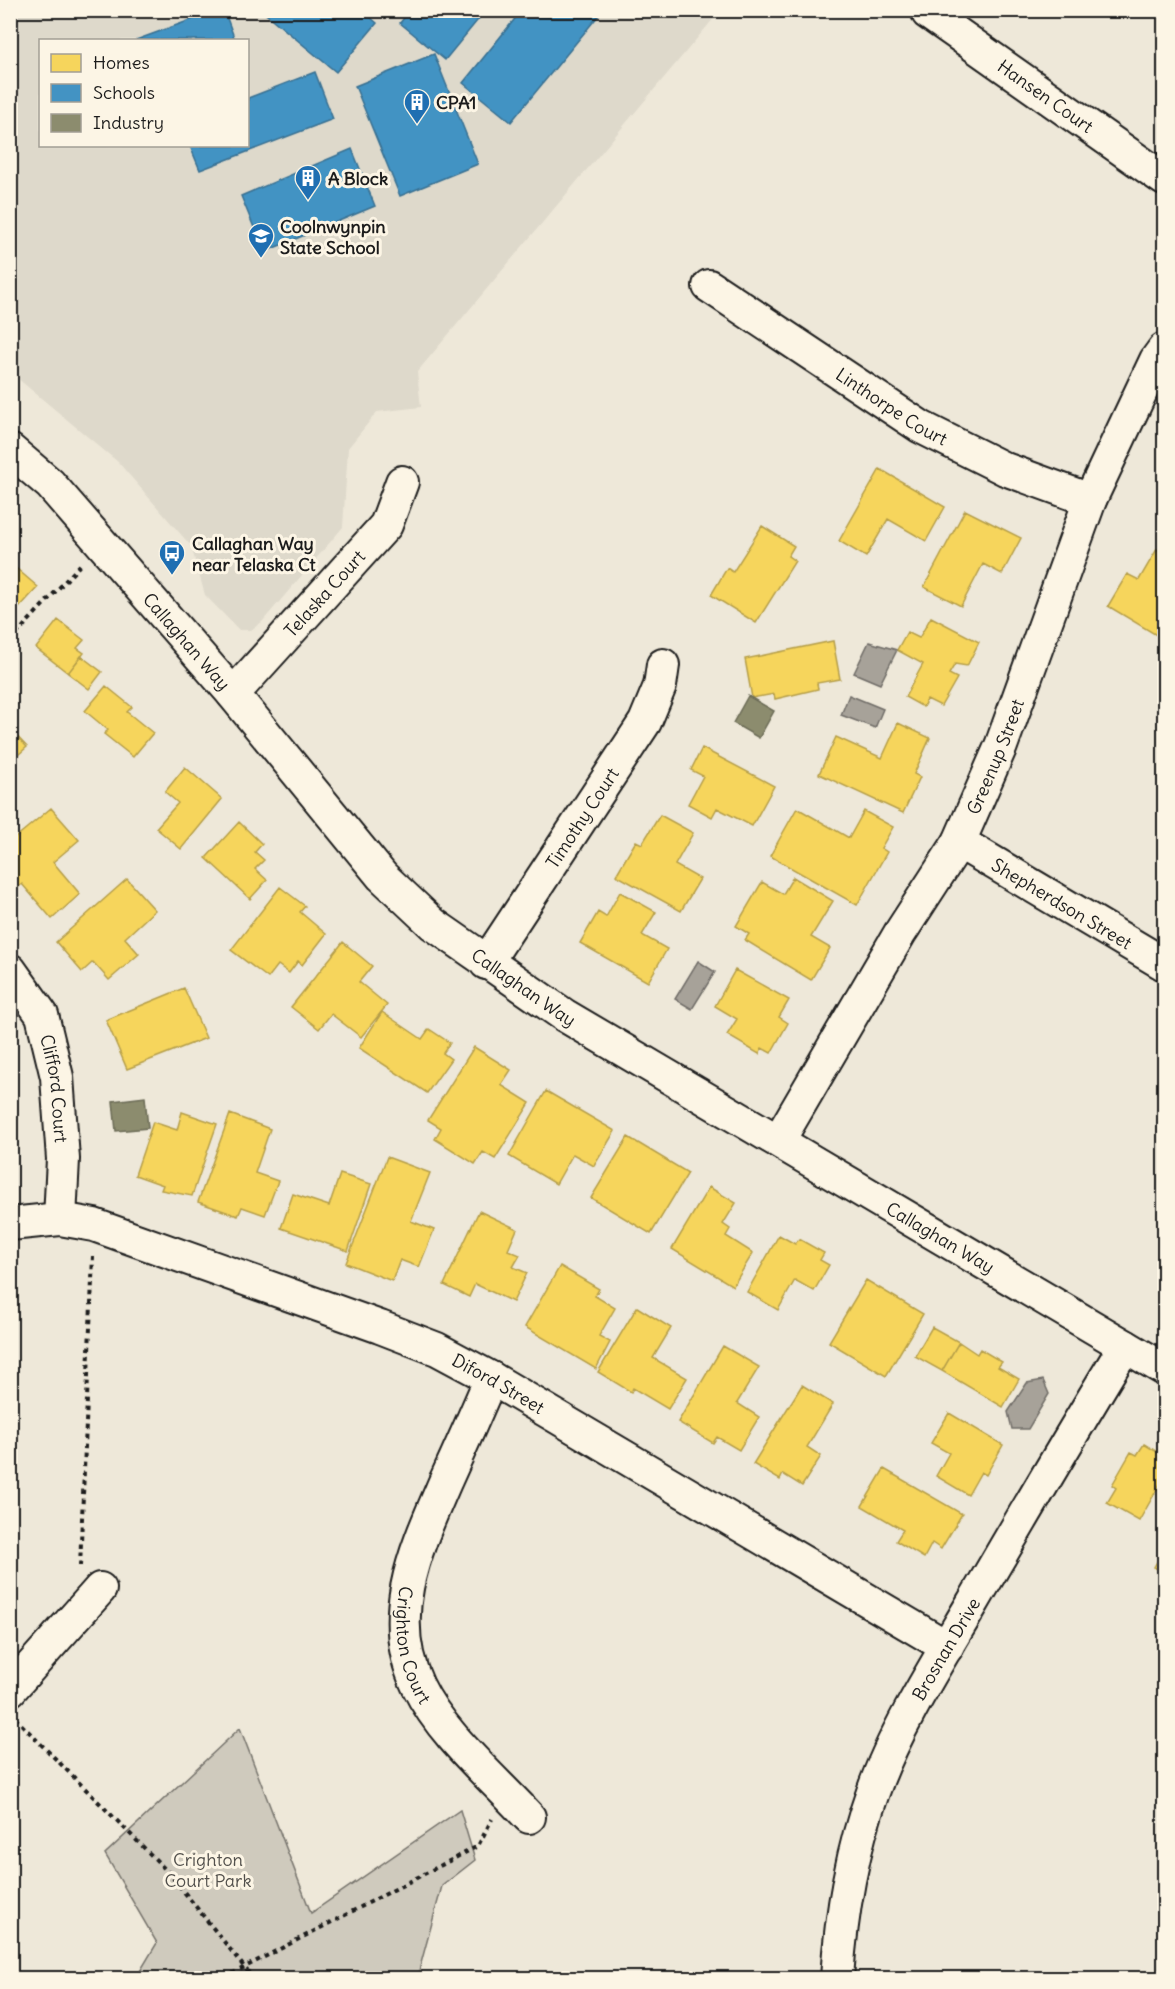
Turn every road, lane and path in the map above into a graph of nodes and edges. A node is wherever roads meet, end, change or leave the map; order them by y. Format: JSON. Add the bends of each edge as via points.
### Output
{"nodes":[{"id":1,"x":928,"y":13,"type":"dead end"},
{"id":2,"x":1164,"y":179,"type":"edge"},
{"id":3,"x":710,"y":286,"type":"dead end"},
{"id":4,"x":1164,"y":349,"type":"edge"},
{"id":5,"x":10,"y":450,"type":"edge"},
{"id":6,"x":402,"y":482,"type":"dead end"},
{"id":7,"x":1090,"y":500,"type":"junction"},
{"id":8,"x":102,"y":542,"type":"junction"},
{"id":9,"x":10,"y":641,"type":"edge"},
{"id":10,"x":663,"y":665,"type":"dead end"},
{"id":11,"x":233,"y":694,"type":"junction"},
{"id":12,"x":959,"y":842,"type":"junction"},
{"id":13,"x":486,"y":963,"type":"junction"},
{"id":14,"x":1164,"y":964,"type":"edge"},
{"id":15,"x":10,"y":969,"type":"edge"},
{"id":16,"x":778,"y":1140,"type":"junction"},
{"id":17,"x":60,"y":1219,"type":"junction"},
{"id":18,"x":10,"y":1224,"type":"edge"},
{"id":19,"x":94,"y":1225,"type":"junction"},
{"id":20,"x":1125,"y":1346,"type":"junction"},
{"id":21,"x":1164,"y":1369,"type":"edge"},
{"id":22,"x":491,"y":1378,"type":"junction"},
{"id":23,"x":100,"y":1589,"type":"joint"},
{"id":24,"x":947,"y":1647,"type":"junction"},
{"id":25,"x":10,"y":1690,"type":"edge"},
{"id":26,"x":10,"y":1713,"type":"edge"},
{"id":27,"x":506,"y":1792,"type":"junction"},
{"id":28,"x":529,"y":1817,"type":"dead end"},
{"id":29,"x":244,"y":1966,"type":"junction"},
{"id":30,"x":224,"y":1978,"type":"edge"},
{"id":31,"x":253,"y":1978,"type":"edge"},
{"id":32,"x":837,"y":1978,"type":"edge"}],
"edges":[{"from":1,"to":2,"type":"street","name":"Hansen Court"},
{"from":3,"to":7,"type":"street","name":"Linthorpe Court","via":[[921,427],[1005,469]]},
{"from":4,"to":7,"type":"street","name":"Greenup Street"},
{"from":5,"to":8,"type":"street","name":"Callaghan Way","via":[[50,484]]},
{"from":6,"to":11,"type":"street","name":"Telaska Court","via":[[386,525]]},
{"from":7,"to":12,"type":"street","name":"Greenup Street","via":[[1001,746]]},
{"from":8,"to":9,"type":"path"},
{"from":8,"to":11,"type":"street","name":"Callaghan Way"},
{"from":10,"to":13,"type":"street","name":"Timothy Court","via":[[660,686],[645,722]]},
{"from":11,"to":13,"type":"street","name":"Callaghan Way","via":[[382,876],[433,924]]},
{"from":12,"to":14,"type":"street","name":"Shepherdson Street"},
{"from":12,"to":16,"type":"street","name":"Greenup Street","via":[[900,933]]},
{"from":13,"to":16,"type":"street","name":"Callaghan Way","via":[[564,1015]]},
{"from":15,"to":17,"type":"street","name":"Clifford Court","via":[[42,1015],[57,1077],[63,1160]]},
{"from":16,"to":20,"type":"street","name":"Callaghan Way"},
{"from":17,"to":18,"type":"street","name":"Diford Street"},
{"from":17,"to":19,"type":"street","name":"Diford Street"},
{"from":19,"to":22,"type":"street","name":"Diford Street","via":[[380,1327],[437,1349]]},
{"from":19,"to":23,"type":"path","via":[[80,1574]]},
{"from":20,"to":21,"type":"street","name":"Callaghan Way"},
{"from":20,"to":24,"type":"street","name":"Brosnan Drive"},
{"from":22,"to":24,"type":"street","name":"Diford Street"},
{"from":22,"to":27,"type":"street","name":"Crighton Court","via":[[414,1554],[405,1591],[406,1653],[418,1686],[442,1723]]},
{"from":23,"to":25,"type":"street"},
{"from":24,"to":32,"type":"street","name":"Brosnan Drive","via":[[873,1791],[840,1924]]},
{"from":26,"to":29,"type":"path","via":[[170,1873]]},
{"from":27,"to":28,"type":"street","name":"Crighton Court"},
{"from":27,"to":29,"type":"path","via":[[478,1846]]},
{"from":29,"to":30,"type":"path"},
{"from":29,"to":31,"type":"path"}]}
